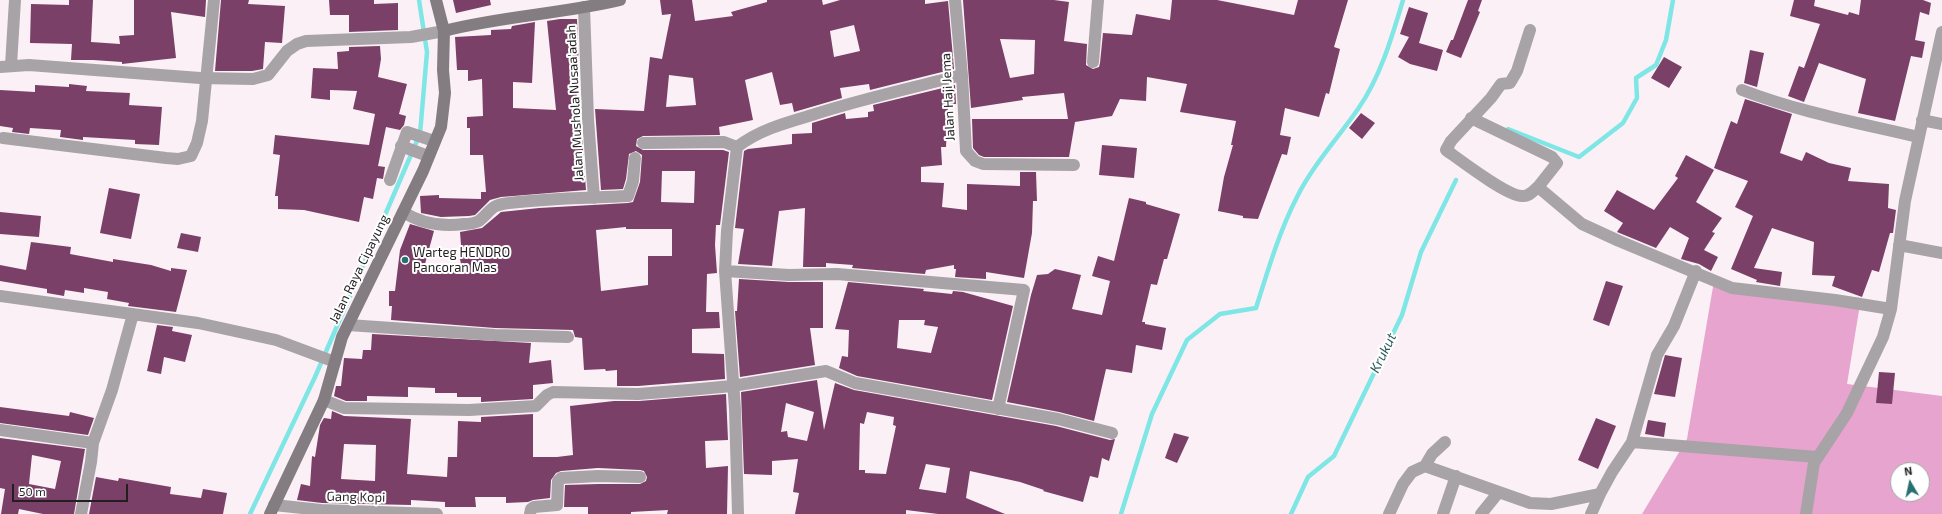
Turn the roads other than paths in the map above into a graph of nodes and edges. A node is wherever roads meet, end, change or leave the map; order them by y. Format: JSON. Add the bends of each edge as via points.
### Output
{"nodes":[{"id":1,"x":16,"y":0,"type":"edge"},
{"id":2,"x":214,"y":0,"type":"edge"},
{"id":3,"x":436,"y":0,"type":"edge"},
{"id":4,"x":618,"y":0,"type":"edge"},
{"id":5,"x":955,"y":0,"type":"edge"},
{"id":6,"x":1098,"y":0,"type":"edge"},
{"id":7,"x":584,"y":7,"type":"junction"},
{"id":8,"x":1530,"y":30,"type":"dead end"},
{"id":9,"x":438,"y":32,"type":"junction"},
{"id":10,"x":1942,"y":32,"type":"edge"},
{"id":11,"x":1093,"y":62,"type":"dead end"},
{"id":12,"x":5,"y":66,"type":"edge"},
{"id":13,"x":962,"y":75,"type":"junction"},
{"id":14,"x":207,"y":78,"type":"junction"},
{"id":15,"x":1742,"y":90,"type":"dead end"},
{"id":16,"x":1471,"y":118,"type":"junction"},
{"id":17,"x":1922,"y":120,"type":"junction"},
{"id":18,"x":1942,"y":124,"type":"edge"},
{"id":19,"x":1918,"y":137,"type":"junction"},
{"id":20,"x":3,"y":138,"type":"dead end"},
{"id":21,"x":430,"y":140,"type":"junction"},
{"id":22,"x":643,"y":143,"type":"dead end"},
{"id":23,"x":404,"y":147,"type":"junction"},
{"id":24,"x":737,"y":147,"type":"junction"},
{"id":25,"x":424,"y":155,"type":"junction"},
{"id":26,"x":635,"y":158,"type":"dead end"},
{"id":27,"x":1074,"y":165,"type":"dead end"},
{"id":28,"x":390,"y":180,"type":"dead end"},
{"id":29,"x":1538,"y":187,"type":"junction"},
{"id":30,"x":594,"y":198,"type":"junction"},
{"id":31,"x":403,"y":212,"type":"junction"},
{"id":32,"x":1899,"y":245,"type":"junction"},
{"id":33,"x":1942,"y":254,"type":"edge"},
{"id":34,"x":725,"y":271,"type":"junction"},
{"id":35,"x":1696,"y":271,"type":"junction"},
{"id":36,"x":0,"y":296,"type":"edge"},
{"id":37,"x":1891,"y":309,"type":"junction"},
{"id":38,"x":133,"y":314,"type":"junction"},
{"id":39,"x":348,"y":324,"type":"junction"},
{"id":40,"x":568,"y":337,"type":"dead end"},
{"id":41,"x":332,"y":360,"type":"junction"},
{"id":42,"x":732,"y":386,"type":"junction"},
{"id":43,"x":324,"y":400,"type":"junction"},
{"id":44,"x":998,"y":409,"type":"junction"},
{"id":45,"x":0,"y":430,"type":"edge"},
{"id":46,"x":1112,"y":433,"type":"dead end"},
{"id":47,"x":1445,"y":442,"type":"dead end"},
{"id":48,"x":1632,"y":442,"type":"junction"},
{"id":49,"x":93,"y":443,"type":"junction"},
{"id":50,"x":1817,"y":457,"type":"junction"},
{"id":51,"x":1425,"y":466,"type":"junction"},
{"id":52,"x":640,"y":476,"type":"dead end"},
{"id":53,"x":1456,"y":476,"type":"junction"},
{"id":54,"x":1498,"y":493,"type":"junction"},
{"id":55,"x":1600,"y":494,"type":"junction"},
{"id":56,"x":272,"y":509,"type":"edge"},
{"id":57,"x":81,"y":514,"type":"edge"},
{"id":58,"x":437,"y":514,"type":"edge"},
{"id":59,"x":530,"y":514,"type":"edge"},
{"id":60,"x":738,"y":514,"type":"edge"},
{"id":61,"x":1389,"y":514,"type":"edge"},
{"id":62,"x":1443,"y":514,"type":"edge"},
{"id":63,"x":1481,"y":514,"type":"edge"},
{"id":64,"x":1591,"y":514,"type":"edge"},
{"id":65,"x":1806,"y":514,"type":"edge"}],
"edges":[{"from":1,"to":12,"type":"street"},
{"from":2,"to":14,"type":"street"},
{"from":3,"to":9,"type":"main road","name":"Jalan Raya Cipayung"},
{"from":4,"to":7,"type":"main road"},
{"from":5,"to":13,"type":"street","name":"Jalan Haji Jema"},
{"from":6,"to":11,"type":"street"},
{"from":7,"to":9,"type":"main road","via":[[502,18]]},
{"from":7,"to":30,"type":"street","name":"Jalan Mushola Nusaa'adah"},
{"from":8,"to":16,"type":"street","via":[[1517,71],[1510,83],[1501,84]]},
{"from":9,"to":14,"type":"street","via":[[411,37],[306,41],[287,51],[268,75],[260,78]]},
{"from":9,"to":21,"type":"main road","name":"Jalan Raya Cipayung","via":[[445,104],[441,127]]},
{"from":10,"to":17,"type":"street"},
{"from":12,"to":14,"type":"street"},
{"from":13,"to":24,"type":"street","via":[[851,102],[807,116],[762,131]]},
{"from":13,"to":27,"type":"street","name":"Jalan Haji Jema","via":[[964,144],[969,157],[983,164]]},
{"from":14,"to":20,"type":"street","via":[[197,143],[194,152],[186,158],[166,158]]},
{"from":15,"to":19,"type":"street","via":[[1848,122]]},
{"from":16,"to":29,"type":"street","via":[[1552,157],[1557,163]]},
{"from":16,"to":29,"type":"street","via":[[1450,141],[1446,150],[1490,181],[1518,196],[1529,195]]},
{"from":17,"to":18,"type":"street"},
{"from":17,"to":19,"type":"street"},
{"from":19,"to":32,"type":"street"},
{"from":21,"to":23,"type":"street","via":[[407,132]]},
{"from":21,"to":25,"type":"main road","name":"Jalan Raya Cipayung"},
{"from":22,"to":24,"type":"street","via":[[724,142]]},
{"from":23,"to":25,"type":"street"},
{"from":23,"to":28,"type":"street"},
{"from":24,"to":34,"type":"street"},
{"from":25,"to":31,"type":"main road","name":"Jalan Raya Cipayung"},
{"from":26,"to":30,"type":"street","via":[[633,181],[628,196]]},
{"from":29,"to":35,"type":"street","via":[[1582,224]]},
{"from":30,"to":31,"type":"street","via":[[496,205],[478,221],[459,225],[435,225],[414,220]]},
{"from":31,"to":39,"type":"main road","name":"Jalan Raya Cipayung"},
{"from":32,"to":33,"type":"street"},
{"from":32,"to":37,"type":"street"},
{"from":34,"to":42,"type":"street"},
{"from":34,"to":44,"type":"street","via":[[788,275],[837,274],[1024,290]]},
{"from":35,"to":37,"type":"street","via":[[1732,288]]},
{"from":35,"to":48,"type":"street","via":[[1674,326],[1657,355]]},
{"from":36,"to":38,"type":"street"},
{"from":37,"to":50,"type":"street","via":[[1883,337],[1841,424]]},
{"from":38,"to":41,"type":"street","via":[[198,323],[276,340]]},
{"from":38,"to":49,"type":"street","via":[[112,390]]},
{"from":39,"to":40,"type":"street","via":[[495,335]]},
{"from":39,"to":41,"type":"main road","name":"Jalan Raya Cipayung"},
{"from":41,"to":43,"type":"main road","name":"Jalan Raya Cipayung"},
{"from":42,"to":43,"type":"street","via":[[638,394],[553,392],[536,406],[469,410],[344,408]]},
{"from":42,"to":44,"type":"street","via":[[826,372],[855,383]]},
{"from":42,"to":60,"type":"street"},
{"from":43,"to":56,"type":"main road","name":"Jalan Raya Cipayung"},
{"from":44,"to":46,"type":"street","via":[[1058,419]]},
{"from":45,"to":49,"type":"street"},
{"from":47,"to":51,"type":"street","via":[[1432,454]]},
{"from":48,"to":50,"type":"street"},
{"from":48,"to":55,"type":"street"},
{"from":49,"to":57,"type":"street"},
{"from":50,"to":65,"type":"street","via":[[1812,470]]},
{"from":51,"to":53,"type":"street"},
{"from":51,"to":61,"type":"street","via":[[1412,472],[1403,484]]},
{"from":52,"to":59,"type":"street","via":[[561,478],[558,481],[557,505],[534,507]]},
{"from":53,"to":54,"type":"street"},
{"from":53,"to":62,"type":"street"},
{"from":54,"to":55,"type":"street","via":[[1530,503],[1551,504]]},
{"from":54,"to":63,"type":"street"},
{"from":55,"to":64,"type":"street"},
{"from":56,"to":58,"type":"street","name":"Gang Kopi"}]}
